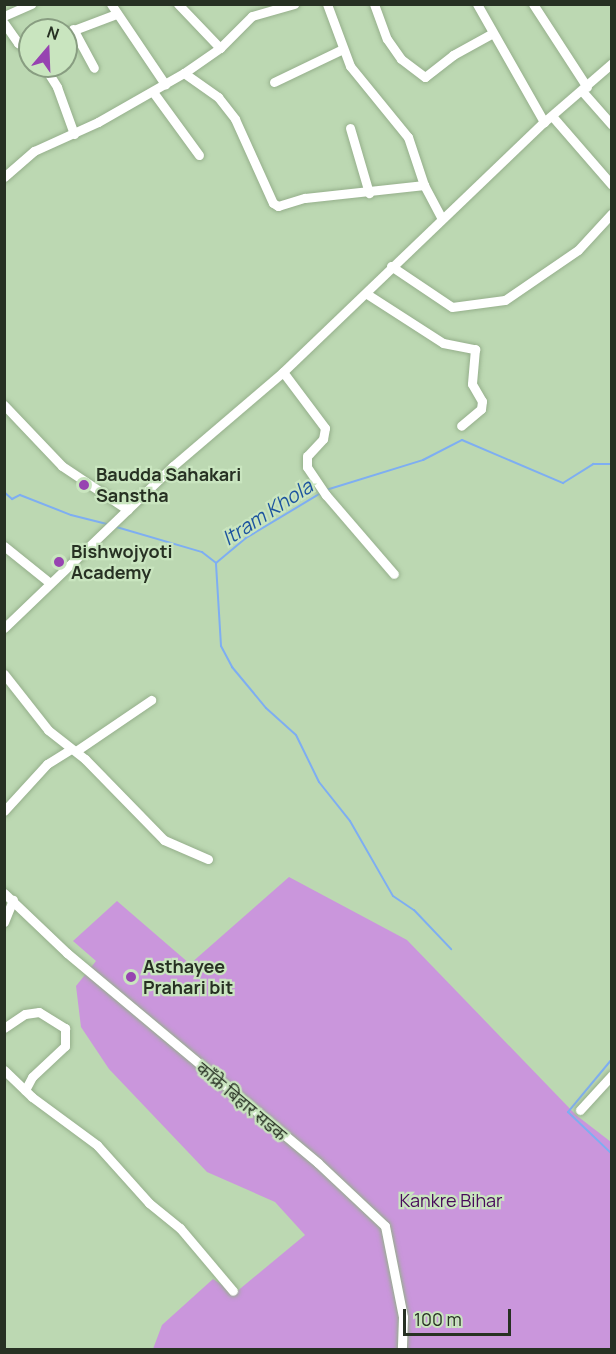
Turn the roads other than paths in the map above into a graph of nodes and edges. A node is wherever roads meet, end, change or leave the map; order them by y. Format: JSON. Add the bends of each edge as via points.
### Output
{"nodes":[{"id":1,"x":31,"y":4,"type":"edge"},
{"id":2,"x":178,"y":4,"type":"edge"},
{"id":3,"x":294,"y":4,"type":"edge"},
{"id":4,"x":327,"y":4,"type":"edge"},
{"id":5,"x":374,"y":4,"type":"edge"},
{"id":6,"x":477,"y":4,"type":"edge"},
{"id":7,"x":533,"y":4,"type":"edge"},
{"id":8,"x":113,"y":9,"type":"edge"},
{"id":9,"x":4,"y":16,"type":"edge"},
{"id":10,"x":4,"y":23,"type":"edge"},
{"id":11,"x":78,"y":27,"type":"edge"},
{"id":12,"x":491,"y":34,"type":"junction"},
{"id":13,"x":18,"y":43,"type":"edge"},
{"id":14,"x":78,"y":43,"type":"edge"},
{"id":15,"x":220,"y":48,"type":"junction"},
{"id":16,"x":343,"y":50,"type":"junction"},
{"id":17,"x":612,"y":63,"type":"edge"},
{"id":18,"x":94,"y":68,"type":"dead end"},
{"id":19,"x":184,"y":73,"type":"junction"},
{"id":20,"x":51,"y":78,"type":"edge"},
{"id":21,"x":274,"y":82,"type":"dead end"},
{"id":22,"x":165,"y":84,"type":"junction"},
{"id":23,"x":585,"y":89,"type":"junction"},
{"id":24,"x":153,"y":92,"type":"junction"},
{"id":25,"x":548,"y":119,"type":"junction"},
{"id":26,"x":612,"y":125,"type":"edge"},
{"id":27,"x":350,"y":129,"type":"dead end"},
{"id":28,"x":74,"y":134,"type":"junction"},
{"id":29,"x":199,"y":155,"type":"dead end"},
{"id":30,"x":4,"y":177,"type":"edge"},
{"id":31,"x":424,"y":185,"type":"junction"},
{"id":32,"x":612,"y":185,"type":"edge"},
{"id":33,"x":369,"y":193,"type":"junction"},
{"id":34,"x":612,"y":213,"type":"edge"},
{"id":35,"x":442,"y":219,"type":"junction"},
{"id":36,"x":391,"y":266,"type":"junction"},
{"id":37,"x":367,"y":294,"type":"junction"},
{"id":38,"x":283,"y":372,"type":"junction"},
{"id":39,"x":4,"y":405,"type":"edge"},
{"id":40,"x":461,"y":426,"type":"dead end"},
{"id":41,"x":128,"y":510,"type":"junction"},
{"id":42,"x":4,"y":546,"type":"edge"},
{"id":43,"x":394,"y":574,"type":"dead end"},
{"id":44,"x":50,"y":583,"type":"junction"},
{"id":45,"x":4,"y":628,"type":"edge"},
{"id":46,"x":4,"y":674,"type":"edge"},
{"id":47,"x":151,"y":700,"type":"dead end"},
{"id":48,"x":72,"y":751,"type":"junction"},
{"id":49,"x":4,"y":812,"type":"edge"},
{"id":50,"x":208,"y":859,"type":"dead end"},
{"id":51,"x":4,"y":893,"type":"edge"},
{"id":52,"x":13,"y":900,"type":"junction"},
{"id":53,"x":4,"y":922,"type":"edge"},
{"id":54,"x":4,"y":1028,"type":"edge"},
{"id":55,"x":4,"y":1070,"type":"edge"},
{"id":56,"x":612,"y":1075,"type":"edge"},
{"id":57,"x":25,"y":1090,"type":"junction"},
{"id":58,"x":580,"y":1110,"type":"dead end"},
{"id":59,"x":233,"y":1291,"type":"dead end"},
{"id":60,"x":402,"y":1350,"type":"edge"}],
"edges":[{"from":1,"to":9,"type":"street"},
{"from":2,"to":15,"type":"street"},
{"from":3,"to":15,"type":"street","via":[[252,16]]},
{"from":4,"to":16,"type":"street"},
{"from":5,"to":12,"type":"street","via":[[387,39],[401,59],[425,77],[447,58]]},
{"from":6,"to":12,"type":"street"},
{"from":7,"to":23,"type":"street"},
{"from":8,"to":11,"type":"street"},
{"from":8,"to":22,"type":"street"},
{"from":10,"to":13,"type":"street"},
{"from":12,"to":25,"type":"street"},
{"from":14,"to":18,"type":"street"},
{"from":15,"to":19,"type":"street"},
{"from":16,"to":21,"type":"street"},
{"from":16,"to":31,"type":"street","via":[[362,85],[408,138]]},
{"from":17,"to":23,"type":"street"},
{"from":19,"to":22,"type":"street"},
{"from":19,"to":33,"type":"street","via":[[218,97],[235,119],[273,203],[285,206],[305,198]]},
{"from":20,"to":28,"type":"street"},
{"from":22,"to":24,"type":"street"},
{"from":23,"to":25,"type":"street"},
{"from":23,"to":26,"type":"street"},
{"from":24,"to":28,"type":"street"},
{"from":24,"to":29,"type":"street"},
{"from":25,"to":32,"type":"street"},
{"from":25,"to":35,"type":"street"},
{"from":27,"to":33,"type":"street"},
{"from":28,"to":30,"type":"street","via":[[34,151]]},
{"from":31,"to":33,"type":"street"},
{"from":31,"to":35,"type":"street"},
{"from":34,"to":36,"type":"street","via":[[578,250],[505,300],[452,307]]},
{"from":35,"to":36,"type":"street"},
{"from":36,"to":37,"type":"street"},
{"from":37,"to":38,"type":"street"},
{"from":37,"to":40,"type":"street","via":[[443,343],[475,349],[472,384],[482,401],[481,409]]},
{"from":38,"to":41,"type":"street","via":[[173,465]]},
{"from":38,"to":43,"type":"street","via":[[325,429],[323,439],[305,461],[323,492]]},
{"from":39,"to":41,"type":"street","via":[[62,466]]},
{"from":41,"to":44,"type":"street"},
{"from":42,"to":44,"type":"street"},
{"from":44,"to":45,"type":"street"},
{"from":46,"to":48,"type":"street"},
{"from":47,"to":48,"type":"street"},
{"from":48,"to":49,"type":"street","via":[[48,764]]},
{"from":48,"to":50,"type":"street","via":[[164,840]]},
{"from":51,"to":52,"type":"street","name":"काँक्रे बिहार सडक"},
{"from":52,"to":53,"type":"street"},
{"from":52,"to":60,"type":"street","name":"काँक्रे बिहार सडक","via":[[68,953],[318,1163],[386,1226],[403,1317]]},
{"from":54,"to":57,"type":"street","via":[[26,1014],[39,1012],[65,1028],[65,1046],[32,1077]]},
{"from":55,"to":57,"type":"street"},
{"from":56,"to":58,"type":"street"},
{"from":57,"to":59,"type":"street","via":[[97,1145],[149,1203],[180,1228]]}]}
